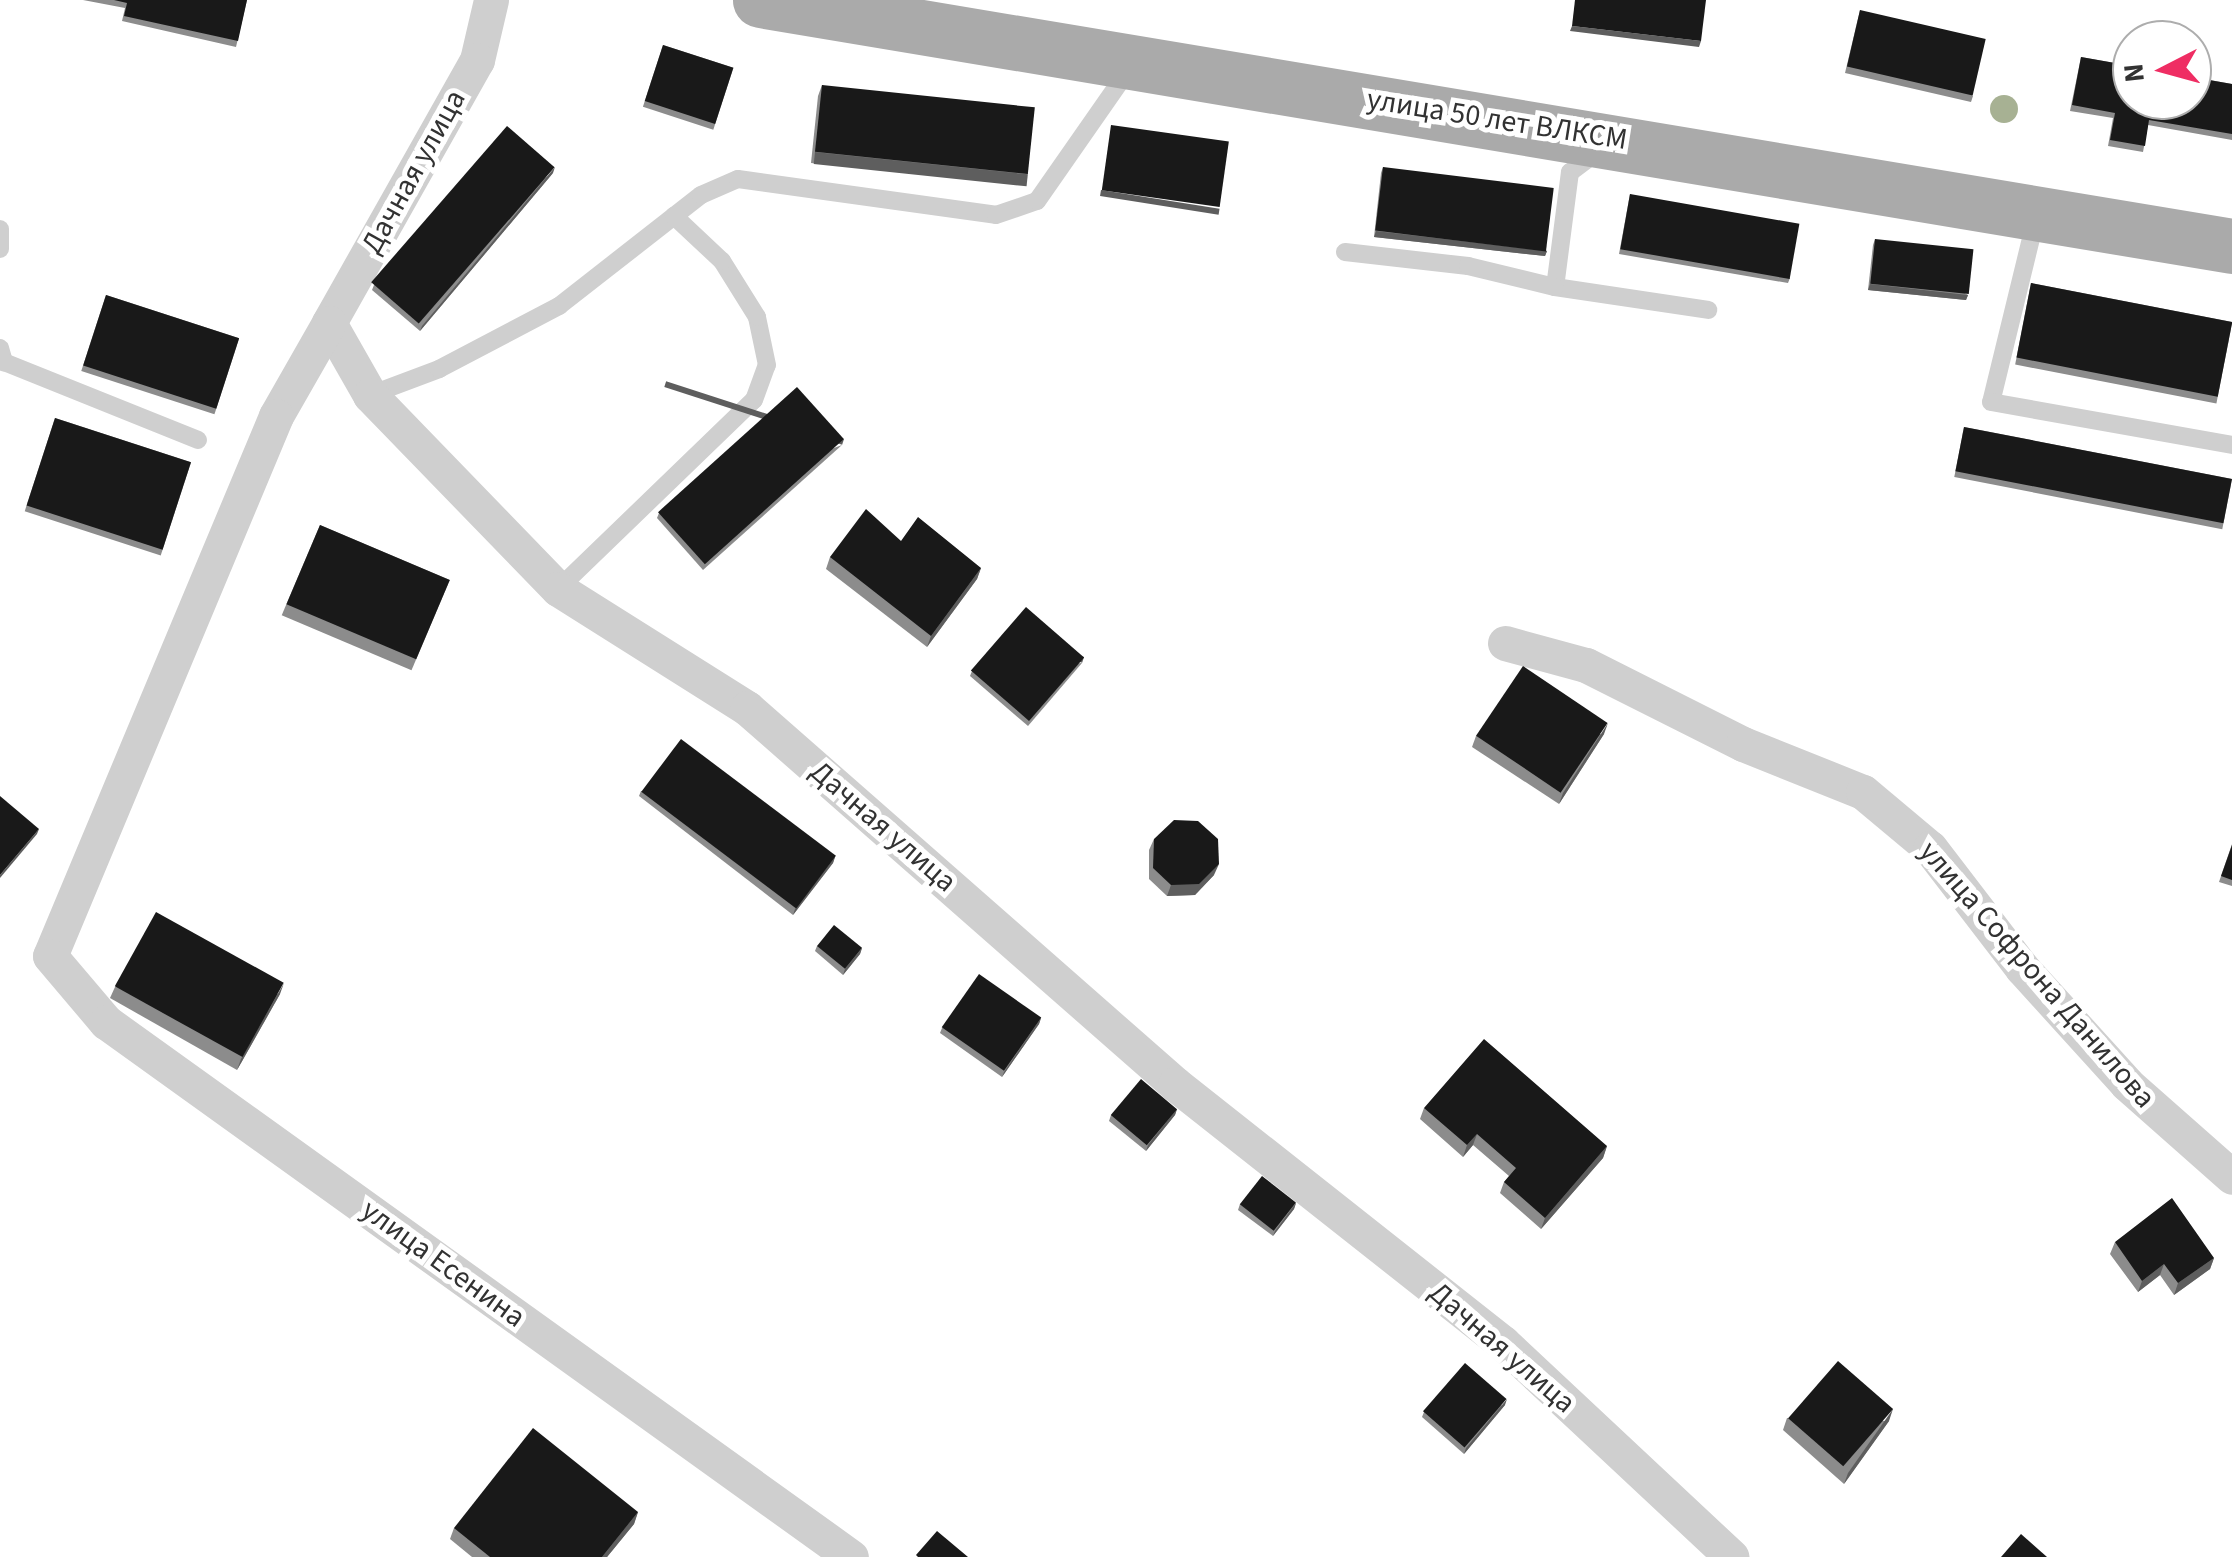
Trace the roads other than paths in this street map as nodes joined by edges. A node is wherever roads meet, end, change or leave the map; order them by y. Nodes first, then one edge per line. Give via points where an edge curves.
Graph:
1 (491, 0) edge
2 (760, 0) edge
3 (1133, 64) junction
4 (1614, 138) junction
5 (2037, 211) junction
6 (674, 216) junction
7 (0, 229) edge
8 (2232, 246) edge
9 (0, 249) edge
10 (1345, 252) dead end
11 (1555, 287) junction
12 (1708, 310) dead end
13 (329, 322) junction
14 (0, 348) edge
15 (370, 395) junction
16 (198, 440) dead end
17 (2232, 444) edge
18 (558, 589) junction
19 (1505, 642) dead end
20 (2232, 1178) edge
21 (850, 1557) edge
22 (1732, 1557) edge

1 - 13 street, Дачная улица via 477,60
2 - 3 main road, улица 50 лет ВЛКСМ
3 - 4 main road, улица 50 лет ВЛКСМ
3 - 6 lane via 1037,201 996,215 738,179
4 - 5 main road, улица 50 лет ВЛКСМ
4 - 11 lane via 1570,172
5 - 8 main road, улица 50 лет ВЛКСМ
5 - 17 lane via 1991,402
6 - 15 lane via 559,306 439,369
6 - 18 lane via 740,289 757,317 767,365 754,400
7 - 9 lane
10 - 11 lane via 1468,266
11 - 12 lane
13 - 15 street, Дачная улица
13 - 21 street, улица Есенина via 276,416 50,956 106,1022
14 - 16 lane via 4,362
15 - 18 street, Дачная улица
18 - 22 street, Дачная улица via 746,708 1175,1084 1502,1343
19 - 20 street, улица Софрона Данилова via 1586,665 1743,744 1863,792 1930,848 2022,968 2127,1084

